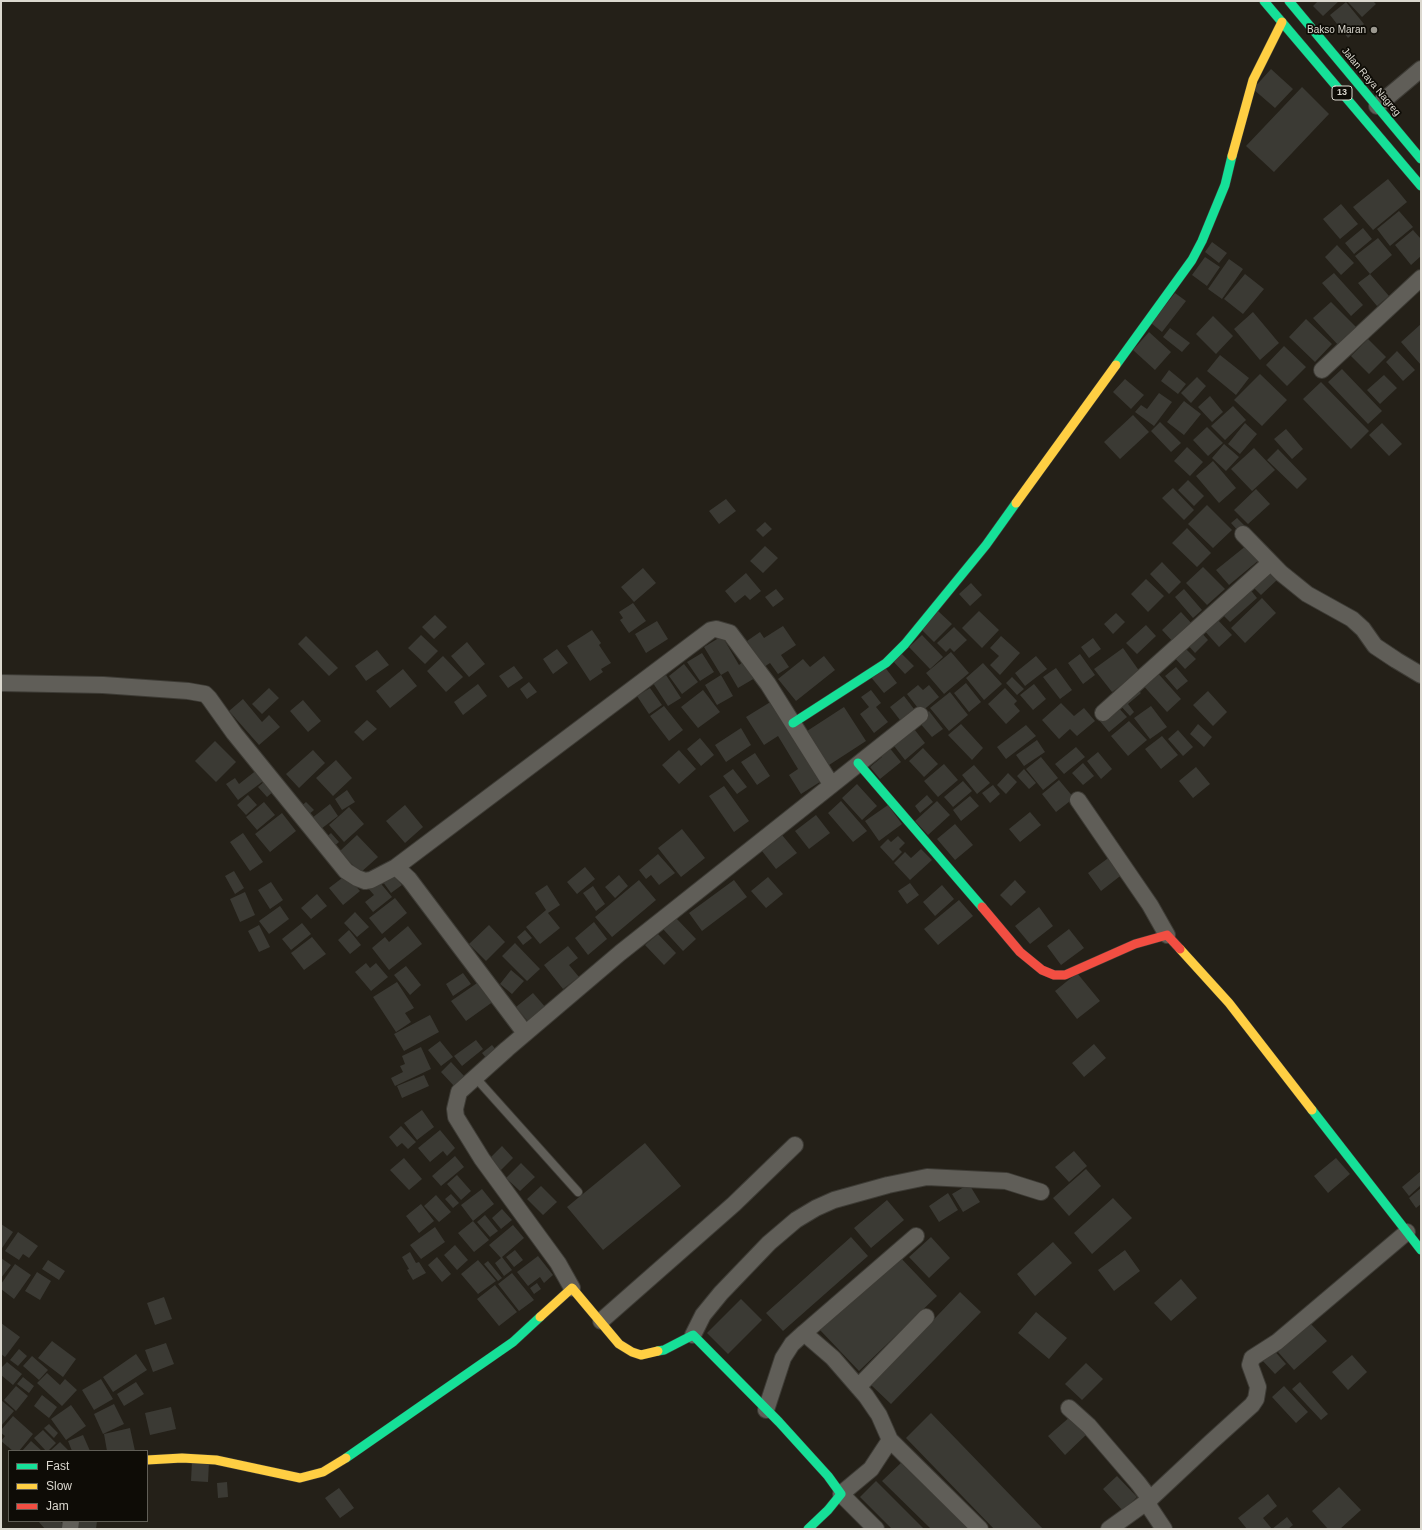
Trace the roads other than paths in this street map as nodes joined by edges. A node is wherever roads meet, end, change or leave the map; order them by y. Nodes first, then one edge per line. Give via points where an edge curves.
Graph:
1 (1264, 1) edge
2 (1289, 1) edge
3 (1282, 22) junction
4 (1421, 69) edge
5 (1377, 106) junction
6 (1421, 159) edge
7 (1421, 186) edge
8 (1421, 278) edge
9 (1322, 370) dead end
10 (1244, 534) dead end
11 (1270, 563) junction
12 (1421, 675) edge
13 (1, 683) edge
14 (1103, 713) dead end
15 (920, 715) dead end
16 (793, 723) junction
17 (858, 763) junction
18 (831, 784) junction
19 (1078, 800) dead end
20 (396, 867) junction
21 (1167, 935) junction
22 (525, 1033) junction
23 (475, 1077) junction
24 (795, 1145) dead end
25 (578, 1192) dead end
26 (1041, 1192) dead end
27 (1407, 1232) junction
28 (916, 1236) dead end
29 (1421, 1250) edge
30 (572, 1288) junction
31 (926, 1317) dead end
32 (601, 1321) junction
33 (804, 1333) junction
34 (693, 1335) junction
35 (858, 1387) junction
36 (1069, 1408) dead end
37 (766, 1410) junction
38 (890, 1440) junction
39 (148, 1460) edge
40 (841, 1494) junction
41 (1148, 1501) junction
42 (808, 1529) edge
43 (876, 1529) edge
44 (980, 1529) edge
45 (1109, 1529) edge
46 (1164, 1529) edge

1 - 3 main road, 13
2 - 5 main road, Jalan Raya Nagreg / 13
3 - 7 main road, 13
3 - 16 main road via 1253,80 1225,185 1192,260 986,546 905,644 886,662
4 - 5 street
5 - 6 main road, Jalan Raya Nagreg / 13
8 - 9 street
10 - 11 street
11 - 12 street via 1307,594 1352,619 1376,646
11 - 14 street
13 - 20 street via 103,685 205,694 346,871 365,881
15 - 17 street
16 - 18 street
16 - 20 street via 730,633 711,630
17 - 18 street
17 - 21 main road via 1020,952 1042,970 1054,975 1065,975 1135,944
18 - 22 street via 620,953
19 - 21 street via 1150,905
20 - 22 street via 409,879
21 - 27 main road via 1228,1003
22 - 23 street
23 - 25 lane
23 - 30 street via 459,1092 455,1105 456,1117 482,1159 558,1262
24 - 32 street via 734,1204
26 - 34 street via 1006,1181 927,1177 834,1200 796,1220 764,1249 721,1293 703,1315
27 - 29 main road
27 - 41 street via 1276,1342 1252,1358 1250,1365 1258,1386 1256,1400
28 - 33 street
30 - 32 main road
30 - 39 main road via 513,1342 364,1447 323,1472 300,1478 216,1460
31 - 35 street
32 - 34 main road via 619,1344 642,1355 664,1350
33 - 35 street via 833,1358
33 - 37 street via 782,1358
34 - 37 main road
35 - 38 street via 878,1415
36 - 41 street via 1089,1426 1138,1483 1147,1495
37 - 40 main road via 828,1476
38 - 40 street via 871,1469
38 - 44 street
40 - 42 main road
40 - 43 street
41 - 45 street
41 - 46 street

